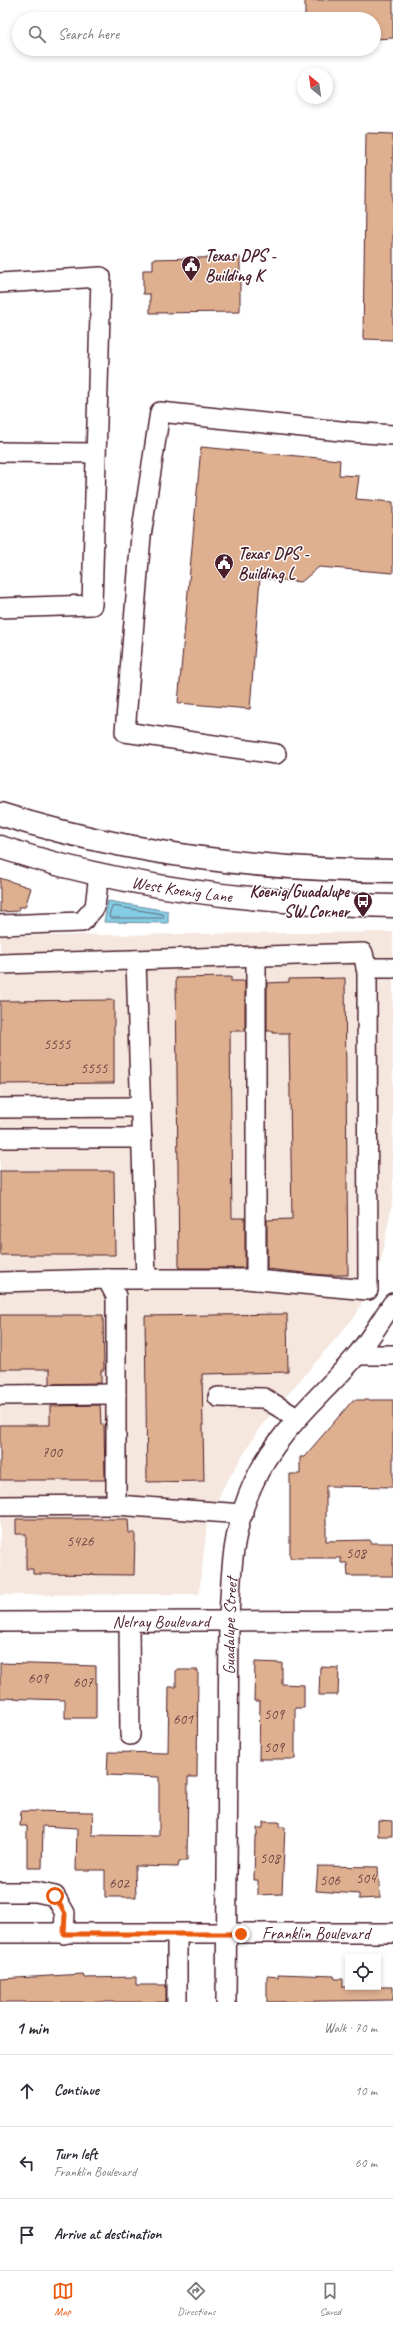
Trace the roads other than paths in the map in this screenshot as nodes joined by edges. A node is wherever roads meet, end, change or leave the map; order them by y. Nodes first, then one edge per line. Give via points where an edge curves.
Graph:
1 (0, 283) edge
2 (393, 435) edge
3 (0, 452) edge
4 (95, 453) junction
5 (0, 608) edge
6 (276, 754) dead end
7 (0, 814) edge
8 (0, 847) edge
9 (393, 871) edge
10 (99, 874) junction
11 (393, 906) edge
12 (0, 924) edge
13 (256, 956) junction
14 (136, 960) junction
15 (0, 964) edge
16 (366, 968) junction
17 (393, 968) edge
18 (141, 1107) junction
19 (0, 1108) edge
20 (0, 1138) edge
21 (142, 1138) junction
22 (107, 1279) junction
23 (146, 1279) junction
24 (256, 1280) junction
25 (0, 1282) edge
26 (368, 1290) junction
27 (393, 1298) edge
28 (393, 1303) edge
29 (357, 1355) junction
30 (393, 1355) edge
31 (116, 1394) junction
32 (0, 1395) edge
33 (218, 1397) dead end
34 (297, 1418) junction
35 (116, 1505) junction
36 (0, 1506) edge
37 (243, 1514) junction
38 (229, 1620) junction
39 (393, 1620) edge
40 (0, 1622) edge
41 (129, 1622) junction
42 (130, 1735) dead end
43 (0, 1892) edge
44 (0, 1933) edge
45 (226, 1933) junction
46 (393, 1933) edge
47 (64, 1934) junction
48 (177, 1934) junction
49 (177, 2002) edge
50 (226, 2002) edge

1 - 4 street via 101,276
2 - 6 street via 160,412 141,536 124,732
3 - 4 street
4 - 5 street via 92,605
7 - 9 main road, West Koenig Lane via 44,828 165,853 290,868
8 - 10 main road, West Koenig Lane via 35,859
10 - 11 main road, West Koenig Lane via 228,895
10 - 12 street via 94,908 82,922
13 - 14 street
13 - 16 street via 363,953
13 - 24 street
14 - 15 street
14 - 18 street
16 - 17 street
16 - 26 street
18 - 19 street
18 - 21 street
20 - 21 street
21 - 23 street
22 - 23 street
22 - 25 street
22 - 31 street via 116,1296
23 - 24 street
24 - 26 street
26 - 27 street
28 - 29 street, Guadalupe Street
29 - 30 street
29 - 34 street, Guadalupe Street
31 - 32 street
31 - 35 street
33 - 34 street via 264,1398
34 - 37 street, Guadalupe Street via 264,1463 252,1485
35 - 36 street
35 - 37 street
37 - 38 street, Guadalupe Street via 231,1560
38 - 39 street, Nelray Boulevard
38 - 41 street, Nelray Boulevard
38 - 45 street, Guadalupe Street
40 - 41 street, Nelray Boulevard
41 - 42 street
43 - 47 street via 36,1892 55,1896 65,1914
44 - 47 street, Franklin Boulevard
45 - 46 street, Franklin Boulevard
45 - 48 street, Franklin Boulevard
45 - 50 street, Guadalupe Street
47 - 48 street, Franklin Boulevard
48 - 49 street

